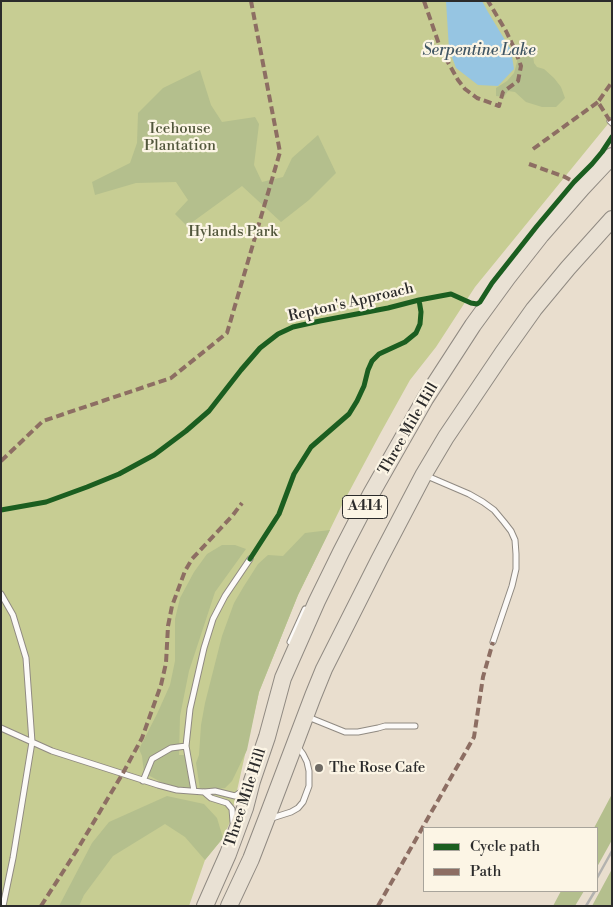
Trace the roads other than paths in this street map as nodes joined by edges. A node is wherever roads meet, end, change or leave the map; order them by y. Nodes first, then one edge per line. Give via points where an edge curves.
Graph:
1 (612, 156) edge
2 (612, 219) edge
3 (424, 474) junction
4 (371, 494) junction
5 (339, 543) dead end
6 (250, 559) dead end
7 (1, 594) edge
8 (306, 606) dead end
9 (493, 642) dead end
10 (289, 644) dead end
11 (277, 676) dead end
12 (305, 716) junction
13 (415, 726) dead end
14 (1, 728) edge
15 (267, 737) junction
16 (32, 742) junction
17 (295, 743) junction
18 (186, 746) junction
19 (143, 780) junction
20 (252, 781) junction
21 (194, 791) junction
22 (204, 792) junction
23 (266, 820) junction
24 (232, 824) dead end
25 (211, 878) dead end
26 (3, 906) edge
27 (200, 906) edge
28 (205, 906) edge
29 (229, 906) edge

1 - 4 highway, Three Mile Hill / A414 via 541,235 473,325 425,398
2 - 3 highway, Three Mile Hill / A414 via 534,309
3 - 9 lane via 483,502 494,510 515,540 516,569
3 - 12 highway, Three Mile Hill / A414 via 336,645
4 - 5 lane
4 - 15 highway, Three Mile Hill / A414 via 321,592 283,678
6 - 18 lane via 213,620 190,709
7 - 16 lane via 13,614 26,658
8 - 10 lane
11 - 15 lane
12 - 13 lane via 345,732 385,726
12 - 17 highway, Three Mile Hill / A414
14 - 16 lane
15 - 20 highway, Three Mile Hill / A414
16 - 19 lane
16 - 26 lane
17 - 23 highway, Three Mile Hill / A414
17 - 23 lane via 309,771 302,802 291,812
18 - 19 lane via 171,748 152,759
18 - 21 lane
19 - 21 lane via 177,790
20 - 22 lane via 235,796 216,791
20 - 28 highway, Three Mile Hill / A414 via 228,854
21 - 22 lane
22 - 24 lane via 211,798 227,802 232,809
23 - 29 highway, Three Mile Hill / A414
25 - 27 lane

